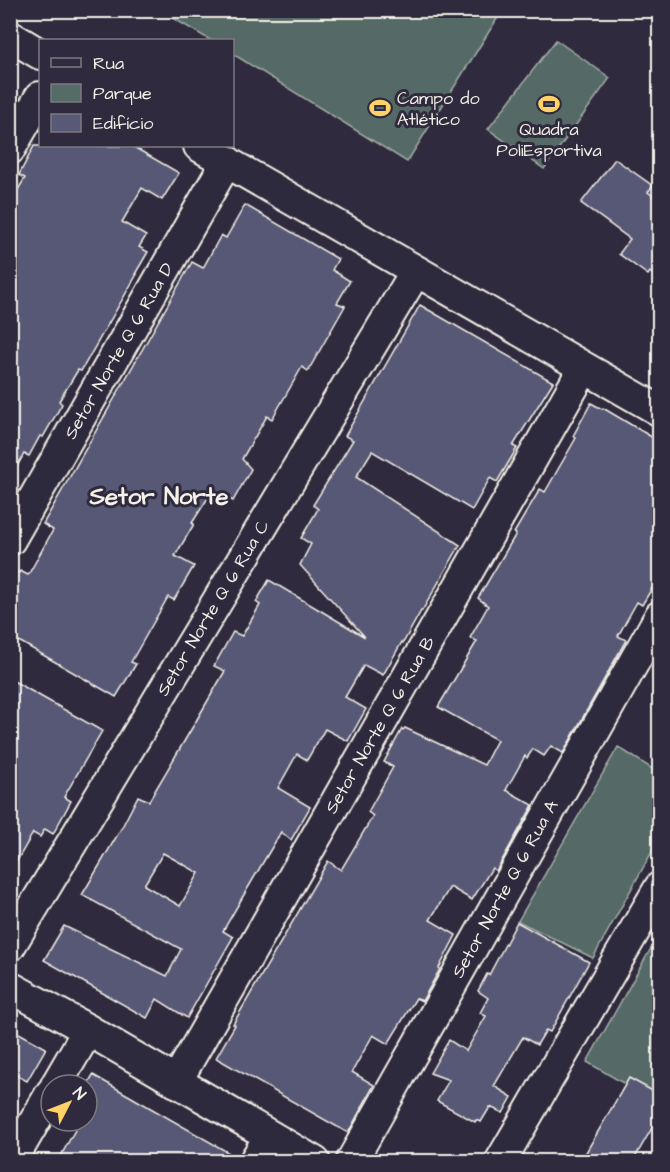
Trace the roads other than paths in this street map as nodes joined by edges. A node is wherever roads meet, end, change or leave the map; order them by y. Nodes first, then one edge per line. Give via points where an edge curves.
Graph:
1 (10, 36) edge
2 (39, 53) edge
3 (39, 99) edge
4 (201, 147) edge
5 (10, 149) edge
6 (227, 162) junction
7 (416, 271) junction
8 (584, 368) junction
9 (660, 411) edge
10 (10, 540) edge
11 (660, 616) edge
12 (660, 887) edge
13 (10, 946) edge
14 (10, 987) edge
15 (88, 1030) junction
16 (63, 1073) edge
17 (176, 1082) junction
18 (39, 1113) edge
19 (270, 1136) junction
20 (11, 1161) edge
21 (255, 1161) edge
22 (315, 1161) edge
23 (351, 1161) edge
24 (500, 1161) edge

1 - 2 street
3 - 5 street
4 - 6 street
6 - 7 street
6 - 10 street, Setor Norte Q 6 Rua D
7 - 8 street
7 - 13 street, Setor Norte Q 6 Rua C
8 - 9 street
8 - 17 street, Setor Norte Q 6 Rua B
11 - 23 street, Setor Norte Q 6 Rua A
12 - 24 street
14 - 15 street
15 - 16 street
15 - 17 street
17 - 19 street
18 - 20 street
19 - 21 street
19 - 22 street

